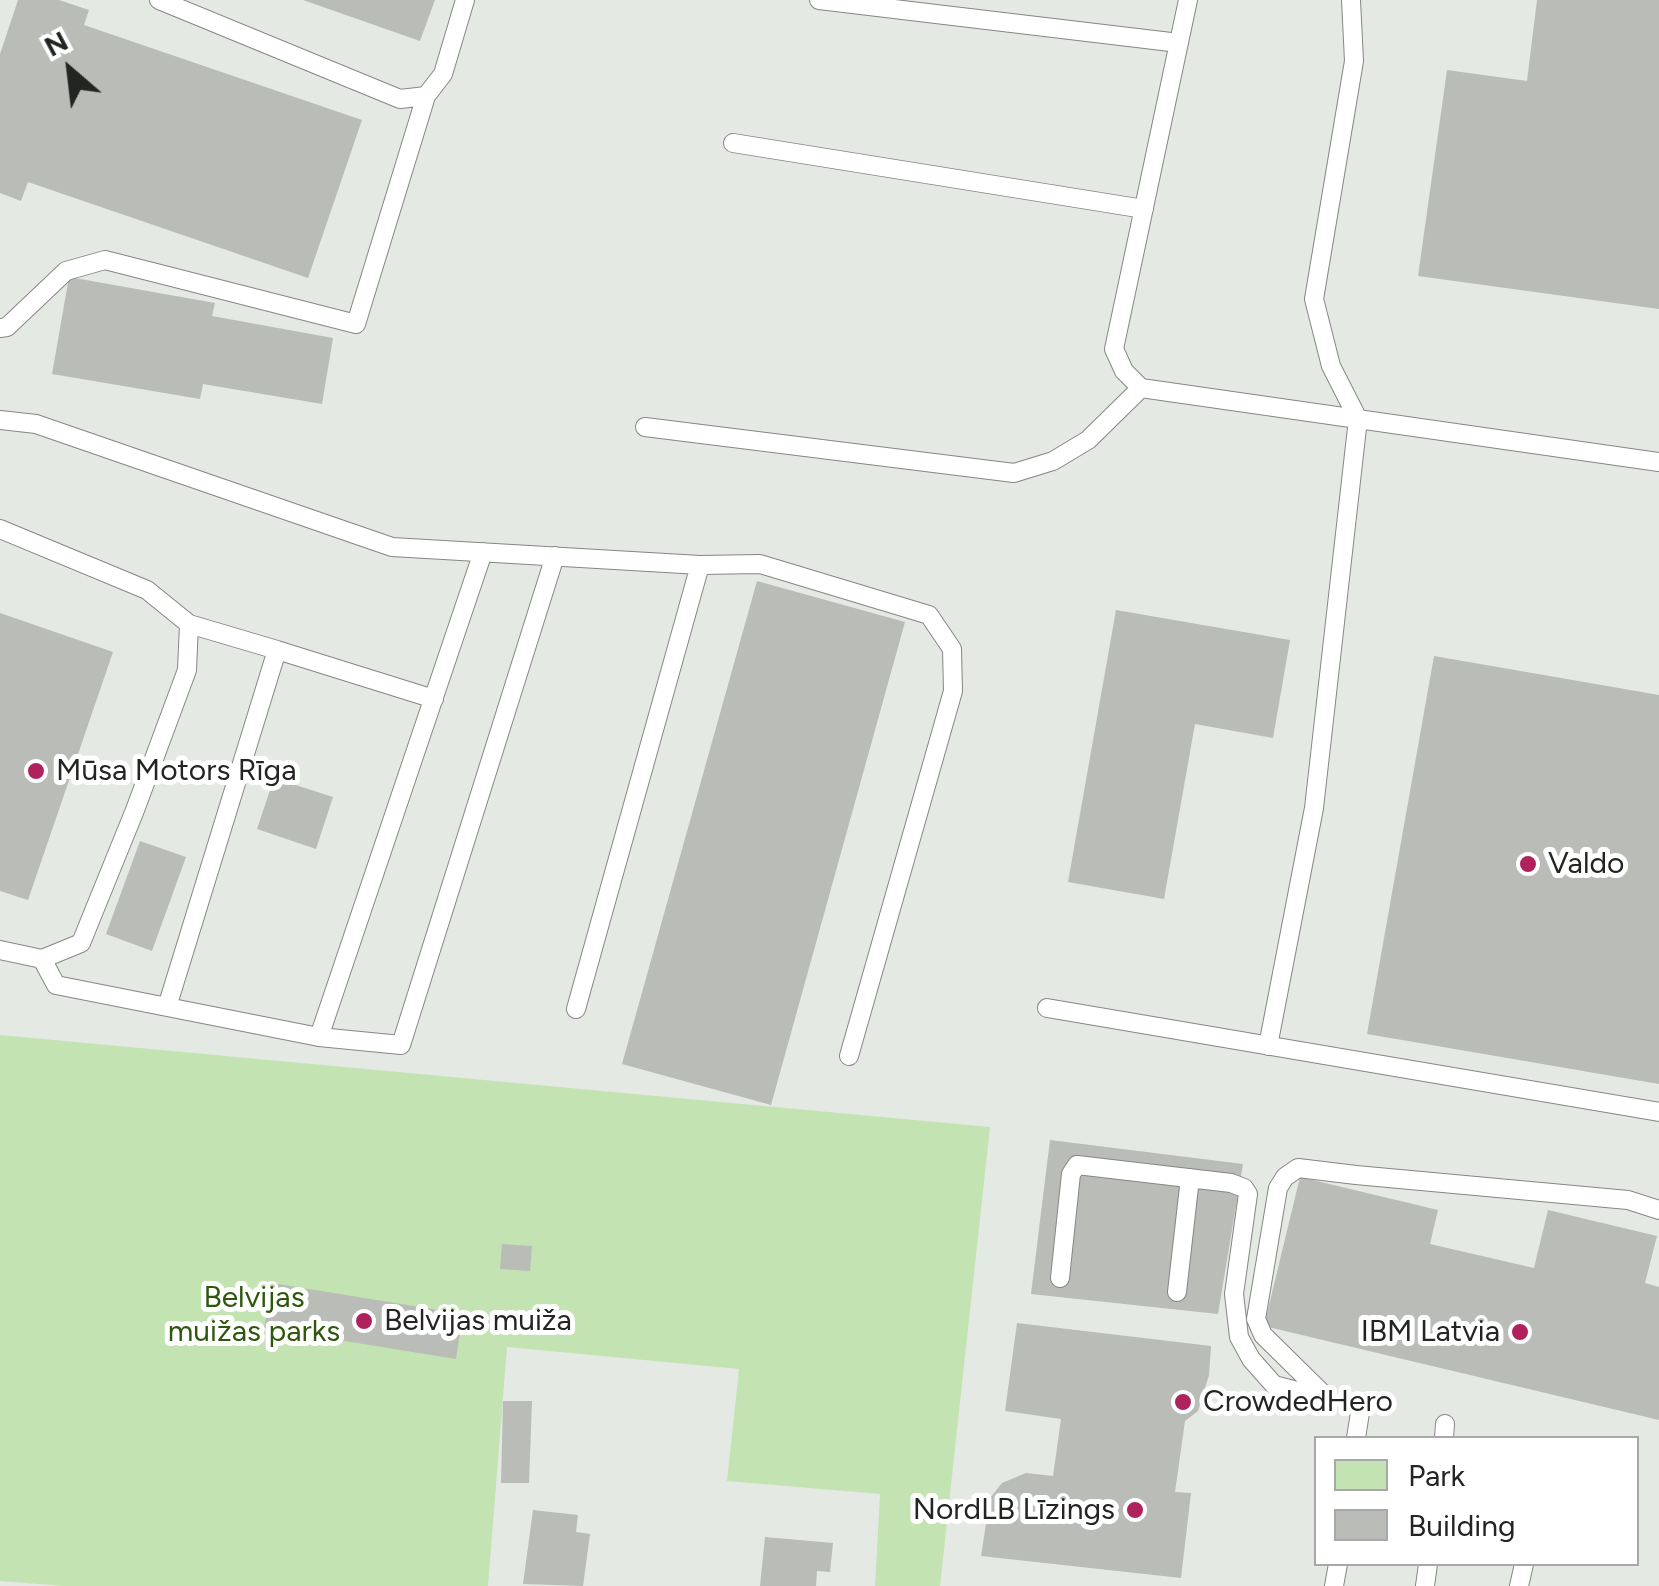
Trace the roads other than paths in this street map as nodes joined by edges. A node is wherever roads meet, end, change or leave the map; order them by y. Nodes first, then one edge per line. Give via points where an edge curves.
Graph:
1 (159, 0) edge
2 (465, 0) edge
3 (819, 0) edge
4 (1188, 0) edge
5 (1351, 0) edge
6 (1179, 43) junction
7 (426, 96) junction
8 (733, 143) dead end
9 (1144, 209) junction
10 (0, 328) edge
11 (1142, 388) junction
12 (1358, 418) junction
13 (0, 420) edge
14 (645, 427) dead end
15 (1659, 462) edge
16 (0, 529) edge
17 (483, 552) junction
18 (555, 556) junction
19 (700, 565) junction
20 (189, 624) junction
21 (277, 650) junction
22 (434, 699) junction
23 (0, 950) edge
24 (42, 960) junction
25 (167, 1007) junction
26 (1047, 1008) dead end
27 (576, 1009) dead end
28 (319, 1037) junction
29 (1268, 1046) junction
30 (849, 1056) dead end
31 (1659, 1112) edge
32 (1190, 1178) junction
33 (1659, 1210) edge
34 (1060, 1278) dead end
35 (1177, 1292) dead end
36 (1361, 1406) dead end
37 (1356, 1436) edge

1 - 7 lane via 396,98
2 - 7 lane via 443,74
3 - 6 lane
4 - 6 lane
5 - 12 lane via 1354,61 1314,299 1331,366
6 - 9 lane
7 - 10 lane via 356,324 104,260 66,271
8 - 9 lane
9 - 11 lane via 1114,349
11 - 12 lane
11 - 14 lane via 1088,440 1014,473
12 - 15 lane
12 - 29 lane via 1314,808
13 - 17 lane via 36,424 392,546
16 - 20 lane via 147,590
17 - 18 lane
17 - 22 lane
18 - 19 lane
18 - 28 lane via 401,1045
19 - 27 lane
19 - 30 lane via 760,564 930,615 952,649 954,690
20 - 21 lane
20 - 24 lane via 187,670 81,943
21 - 22 lane
21 - 25 lane
22 - 28 lane
23 - 24 lane
24 - 25 lane via 56,984
25 - 28 lane
26 - 29 lane
29 - 31 lane
32 - 33 lane via 1232,1183 1248,1194 1234,1294 1239,1336 1251,1359 1274,1385 1328,1399 1256,1319 1278,1188 1298,1168 1628,1200
32 - 34 lane via 1077,1165
32 - 35 lane
36 - 37 lane

